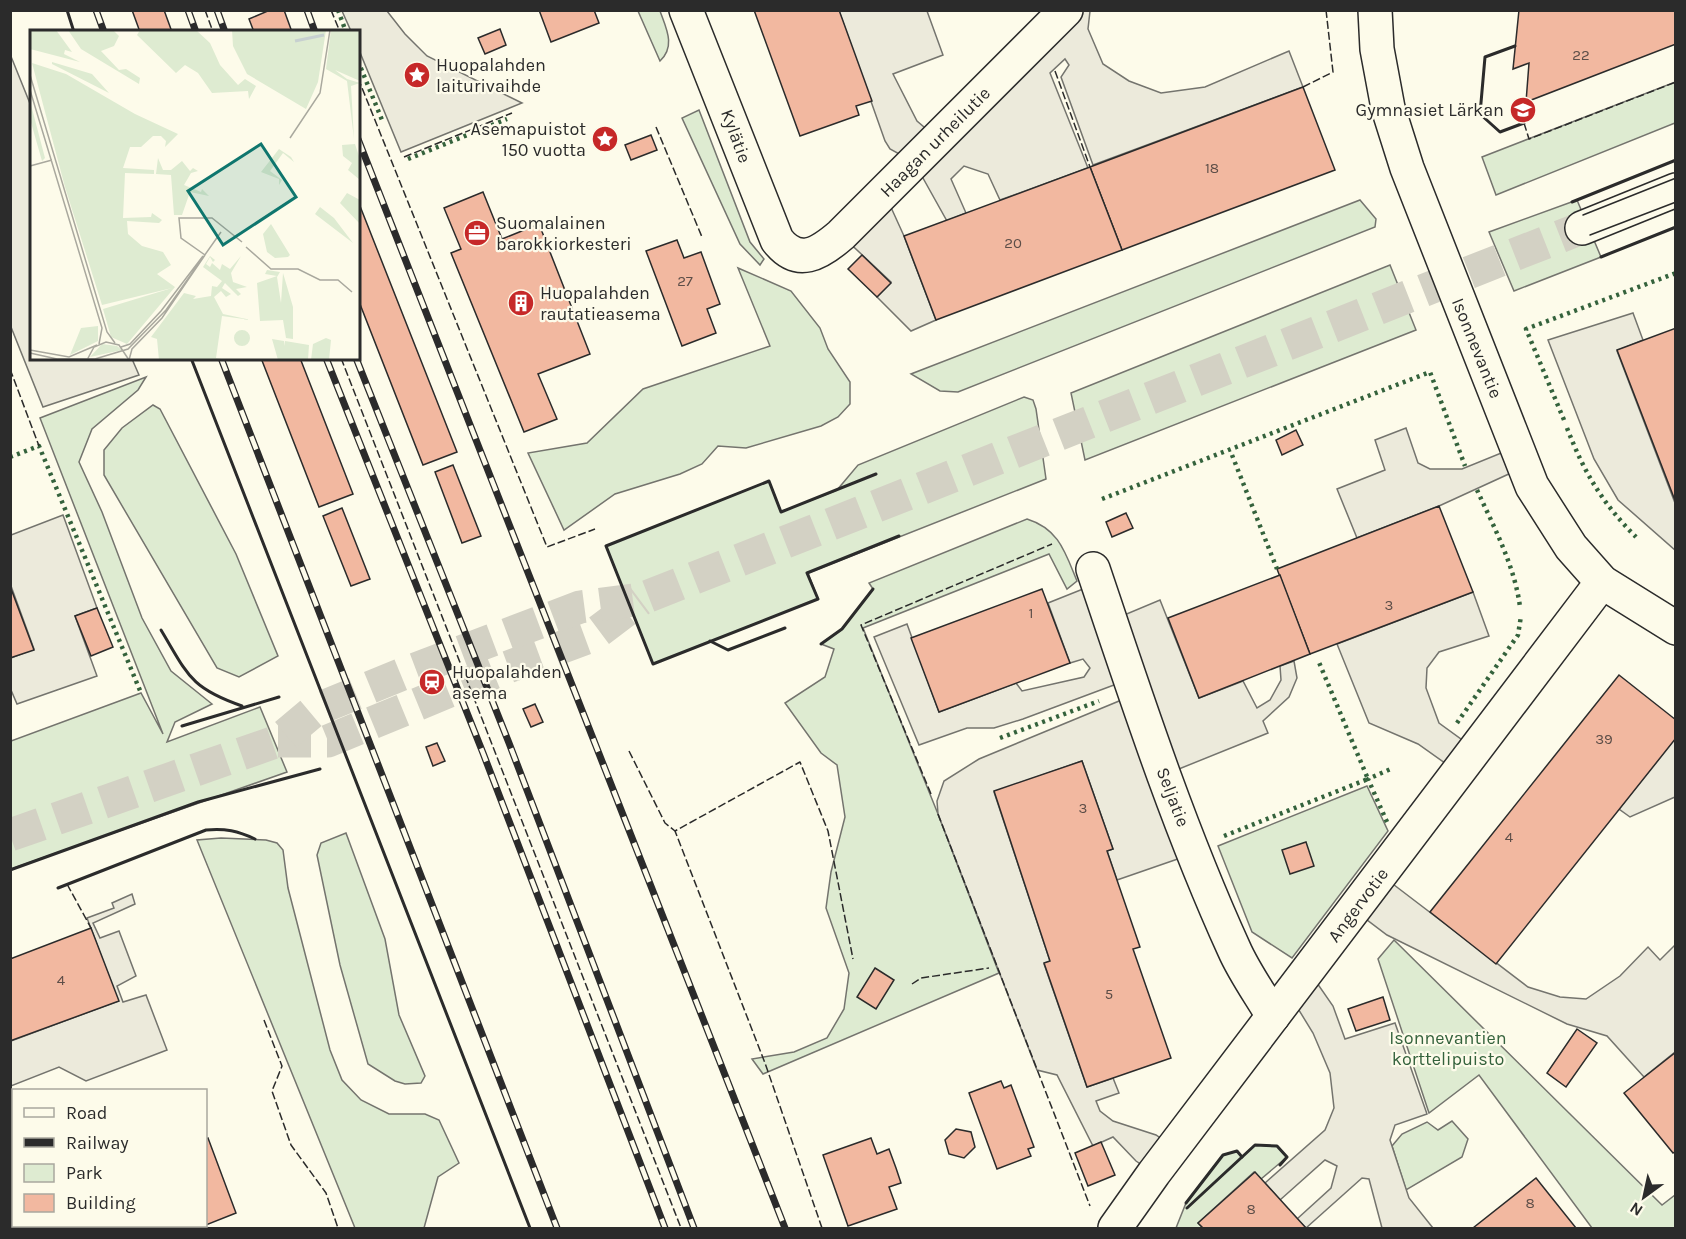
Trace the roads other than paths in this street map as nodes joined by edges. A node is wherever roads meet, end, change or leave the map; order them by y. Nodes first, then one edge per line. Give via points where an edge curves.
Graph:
1 (686, 10) edge
2 (1066, 10) edge
3 (1375, 10) edge
4 (1676, 190) edge
5 (1582, 228) tunnel mouth
6 (794, 255) joint
7 (1093, 569) dead end
8 (1602, 582) junction
9 (1676, 628) edge
10 (1273, 1016) junction
11 (1115, 1228) edge

1 - 6 street, Kylätie via 777,240
2 - 6 street, Haagan urheilutie via 841,235 825,249
3 - 8 street, Isonnevantie via 1377,49 1388,108 1427,223 1532,486 1571,547
4 - 5 street
7 - 10 street, Seljatie via 1175,804 1234,951
8 - 9 street, Isonnevantie
8 - 10 street, Angervotie
10 - 11 street, Angervotie

